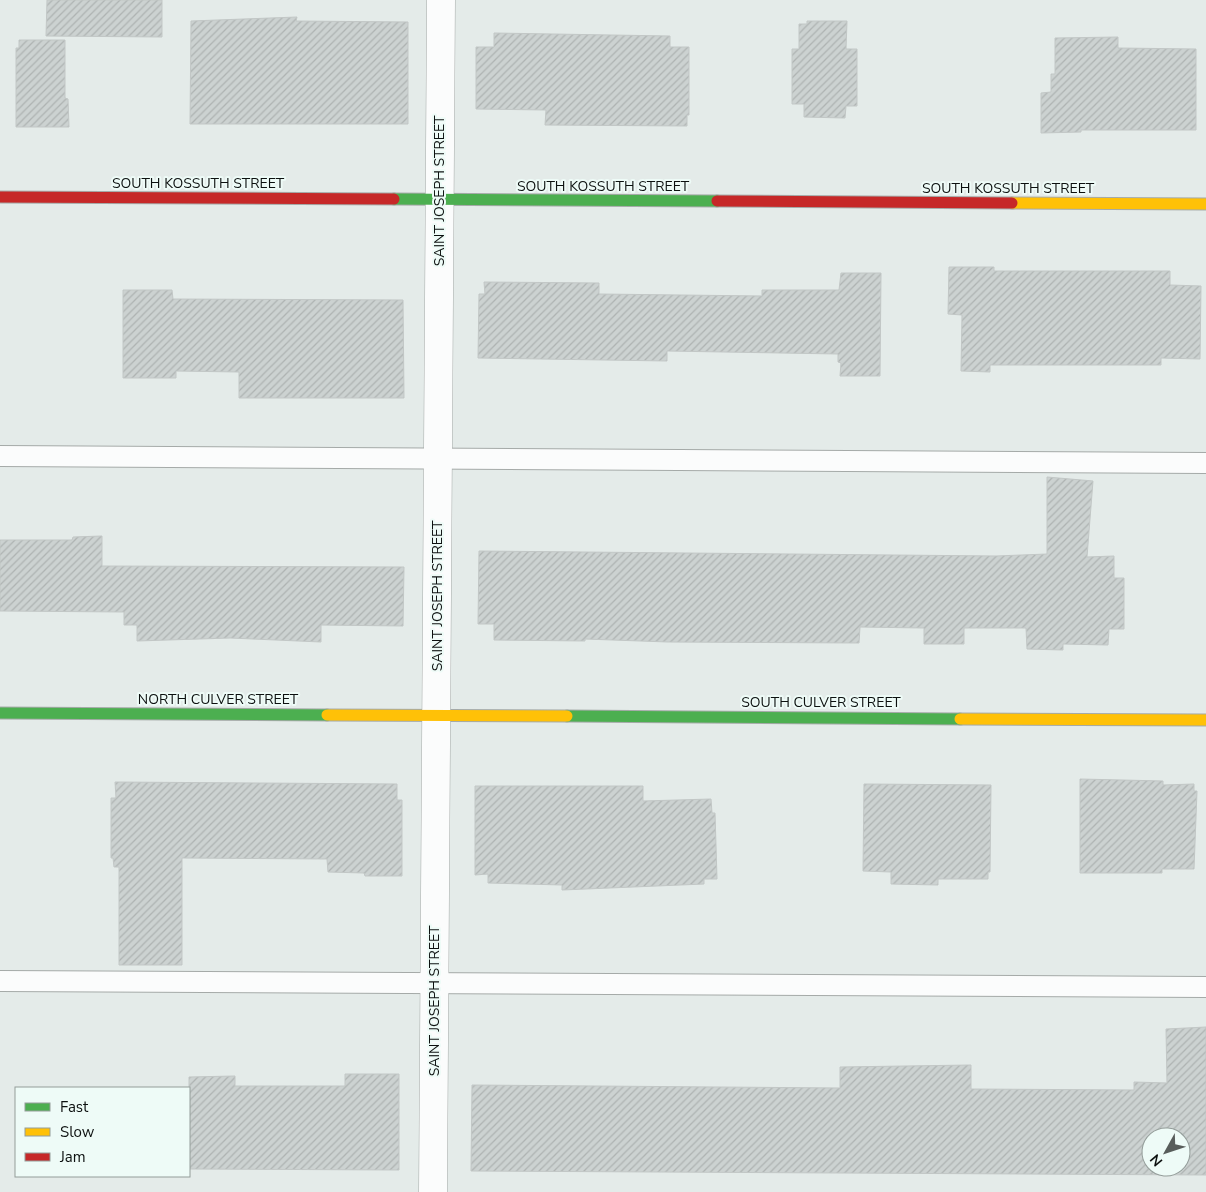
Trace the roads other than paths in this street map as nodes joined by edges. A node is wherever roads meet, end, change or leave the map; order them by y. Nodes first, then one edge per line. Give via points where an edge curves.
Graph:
1 (441, 0) edge
2 (0, 198) edge
3 (439, 200) junction
4 (1206, 204) edge
5 (0, 456) edge
6 (438, 458) junction
7 (1206, 463) edge
8 (0, 713) edge
9 (436, 715) junction
10 (1206, 720) edge
11 (0, 981) edge
12 (434, 983) junction
13 (1206, 987) edge
14 (433, 1192) edge

1 - 3 street, SAINT JOSEPH STREET
2 - 3 street, SOUTH KOSSUTH STREET
3 - 4 street, SOUTH KOSSUTH STREET
3 - 6 street, SAINT JOSEPH STREET
5 - 6 lane
6 - 7 lane
6 - 9 street, SAINT JOSEPH STREET
8 - 9 street, NORTH CULVER STREET
9 - 10 street, SOUTH CULVER STREET
9 - 12 street, SAINT JOSEPH STREET
11 - 12 lane
12 - 13 lane
12 - 14 street, SAINT JOSEPH STREET

